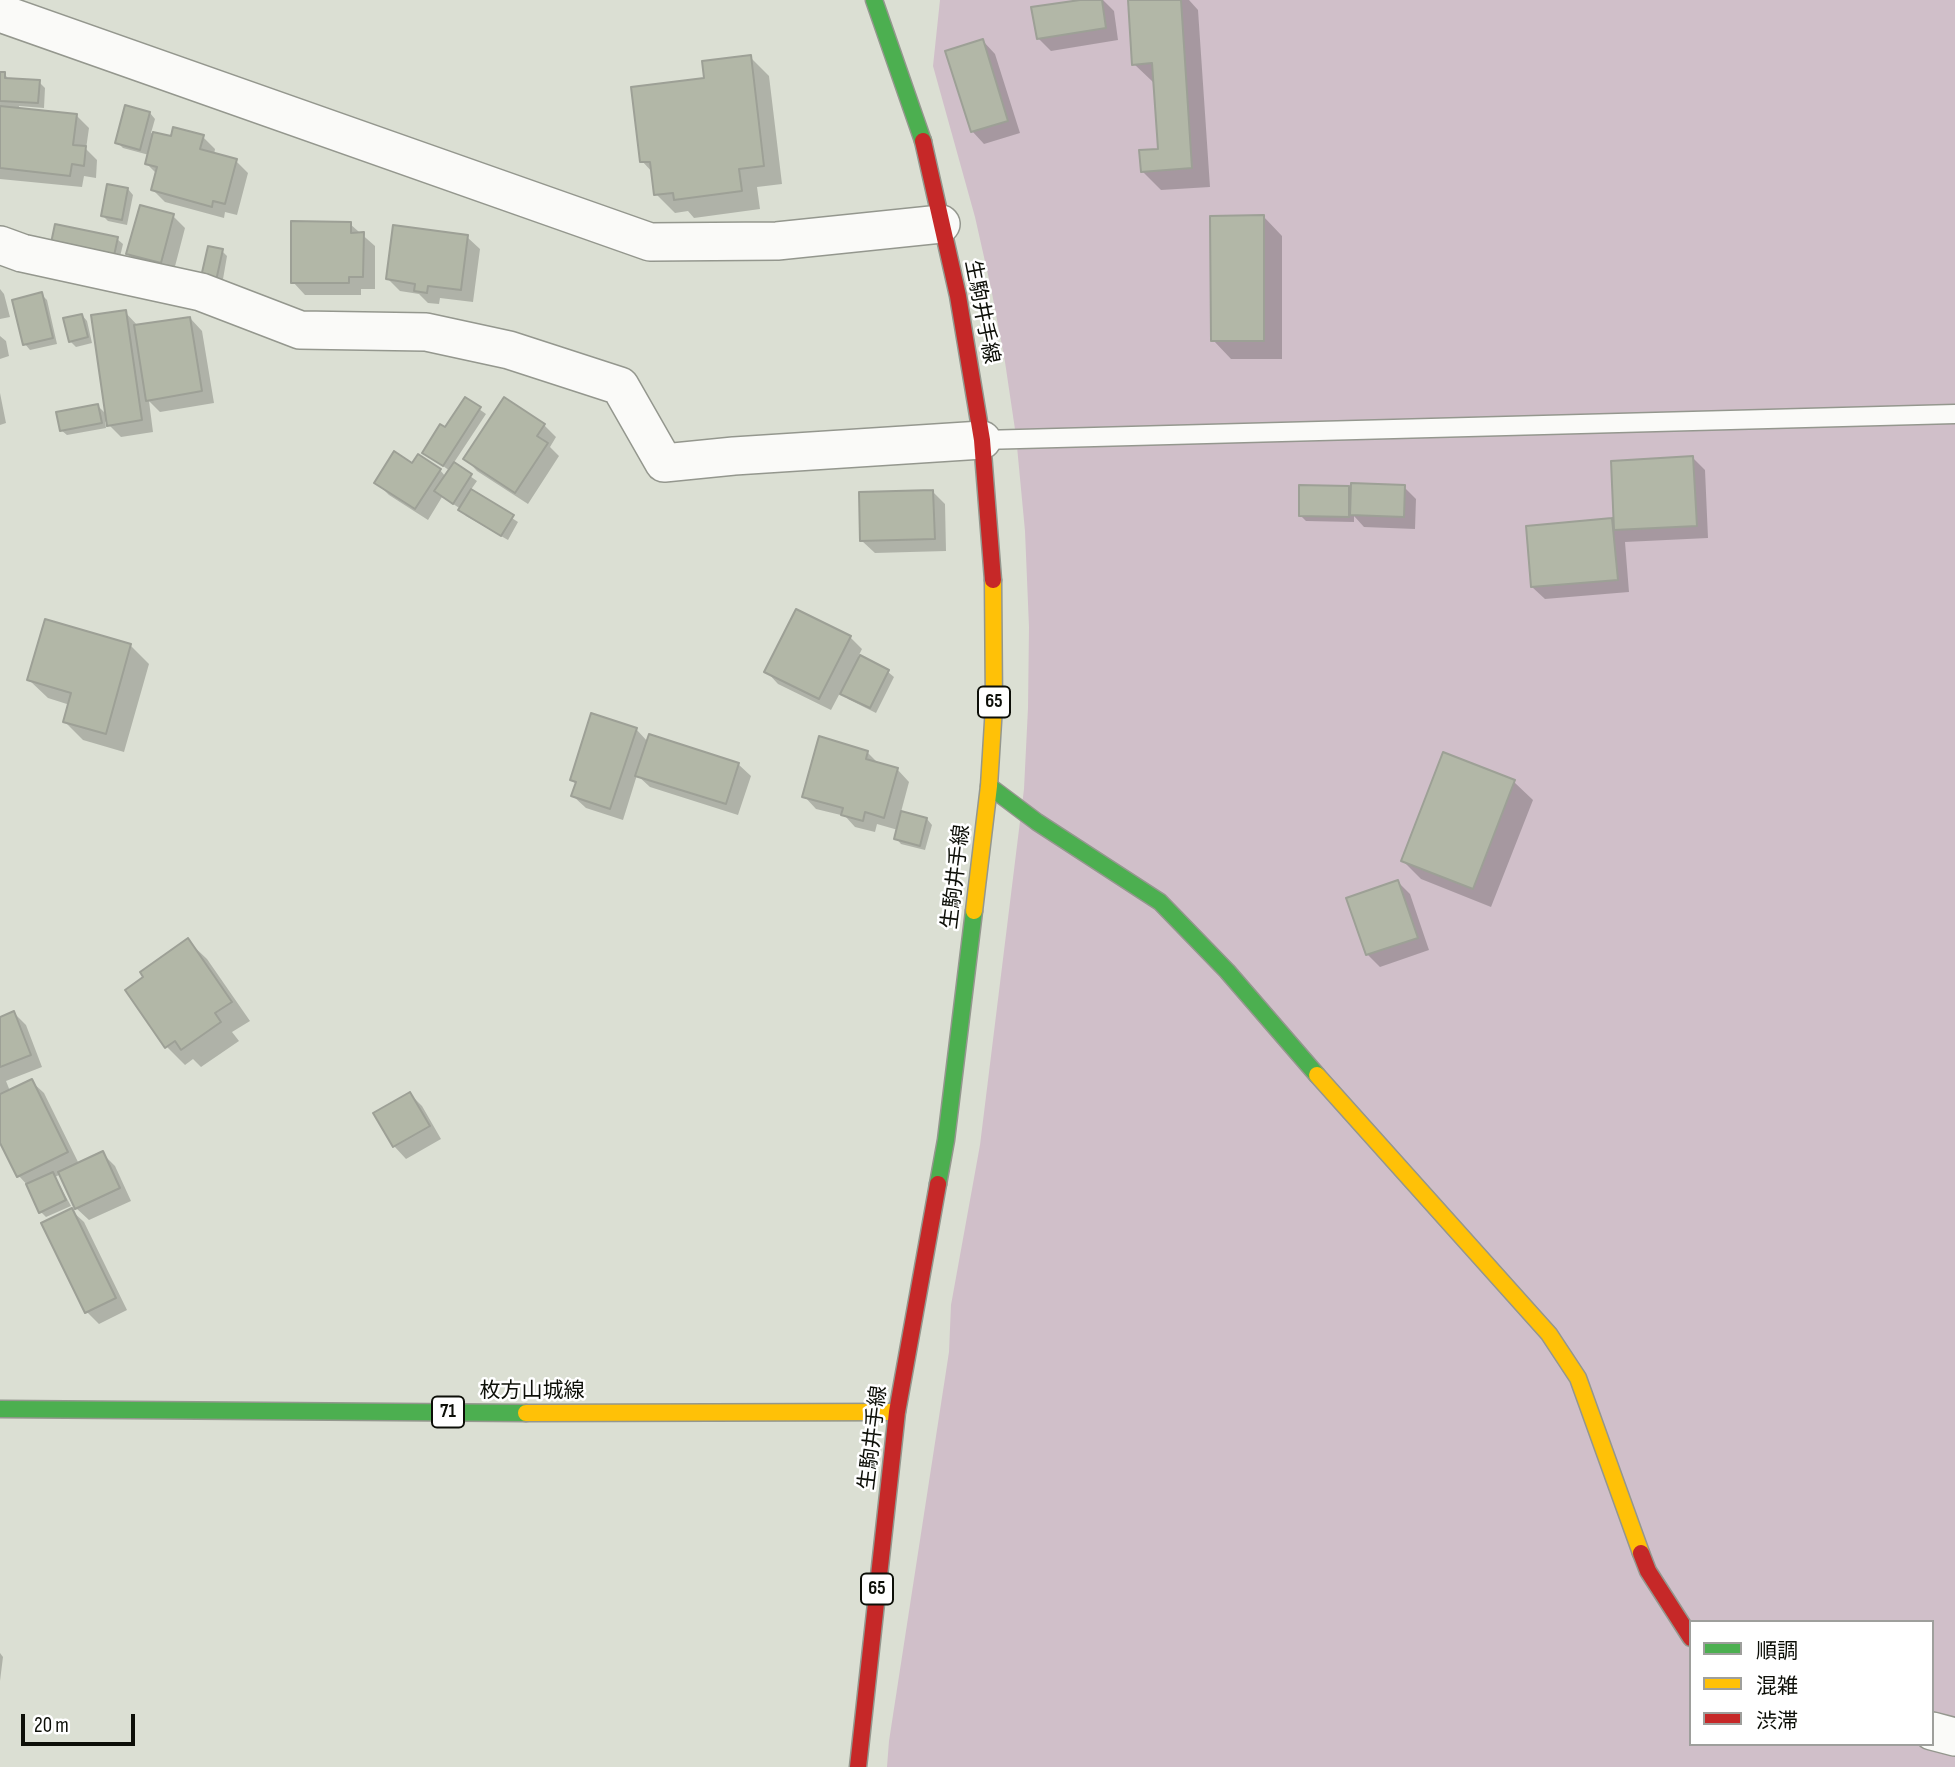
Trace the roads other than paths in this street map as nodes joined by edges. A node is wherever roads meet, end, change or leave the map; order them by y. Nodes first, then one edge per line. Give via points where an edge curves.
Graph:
1 (6, 0) edge
2 (874, 0) edge
3 (0, 10) edge
4 (941, 223) junction
5 (0, 245) edge
6 (1955, 414) edge
7 (982, 440) junction
8 (989, 786) junction
9 (0, 1409) edge
10 (897, 1412) junction
11 (1689, 1635) edge
12 (1934, 1732) edge
13 (1955, 1737) edge
14 (859, 1767) edge

1 - 3 street
2 - 4 main road, 生駒井手線 / 65 via 928,156
3 - 4 street via 650,242 777,241
4 - 7 main road, 生駒井手線 / 65
5 - 7 street via 201,292 300,330 426,332 509,350 620,386 664,463
6 - 7 lane
7 - 8 main road, 生駒井手線 / 65 via 995,628
8 - 10 main road, 生駒井手線 / 65 via 946,1140
8 - 11 main road via 1160,902 1227,971 1549,1334 1578,1378 1648,1571
9 - 10 main road, 枚方山城線 / 71
10 - 14 main road, 生駒井手線 / 65
12 - 13 street

